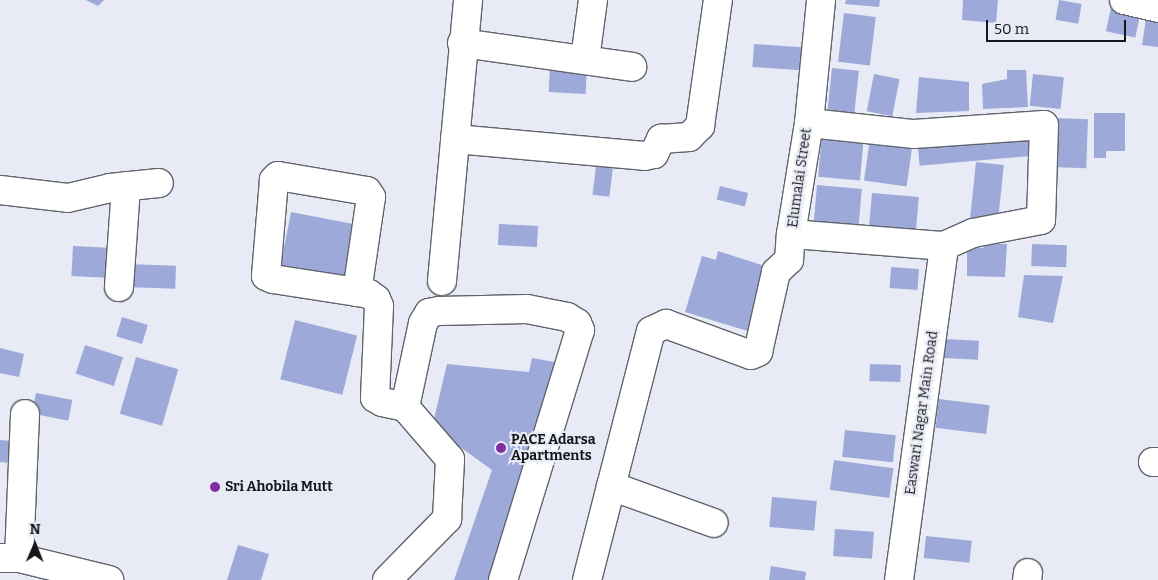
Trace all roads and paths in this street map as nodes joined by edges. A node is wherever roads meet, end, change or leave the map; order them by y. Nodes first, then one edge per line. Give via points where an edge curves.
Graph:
1 (468, 0) edge
2 (593, 0) edge
3 (718, 0) edge
4 (821, 0) edge
5 (1124, 0) edge
6 (1158, 8) edge
7 (462, 43) junction
8 (585, 59) junction
9 (632, 67) dead end
10 (809, 123) junction
11 (455, 139) junction
12 (159, 183) dead end
13 (126, 186) junction
14 (0, 190) edge
15 (792, 234) junction
16 (944, 246) junction
17 (442, 281) dead end
18 (119, 287) dead end
19 (357, 292) junction
20 (405, 407) junction
21 (25, 414) dead end
22 (611, 486) junction
23 (714, 523) dead end
24 (10, 558) edge
25 (593, 578) edge
26 (109, 580) edge
27 (387, 580) edge
28 (504, 580) edge
29 (899, 580) edge

1 - 7 street
2 - 8 street
3 - 11 street via 700,126 689,137 661,139 654,154 644,156
4 - 10 street, Elumalai Street
5 - 6 street
7 - 8 street
7 - 11 street
8 - 9 street
10 - 15 street, Elumalai Street
10 - 16 street via 914,134 1044,125 1041,220 973,233
11 - 17 street
12 - 13 street
13 - 14 street via 68,198
13 - 18 street
15 - 16 street, Elumalai Street
15 - 22 street via 790,260 776,272 758,352 751,355 666,324 651,331
16 - 29 street, Easwari Nagar Main Road
19 - 19 street via 266,276 274,180 278,176 367,191 371,197
19 - 20 street via 369,294 379,306 375,398
20 - 27 street via 450,459 447,519
20 - 28 street via 423,323 429,314 527,309 567,317 577,323 580,330
21 - 24 street
22 - 23 street
22 - 25 street
24 - 26 street

